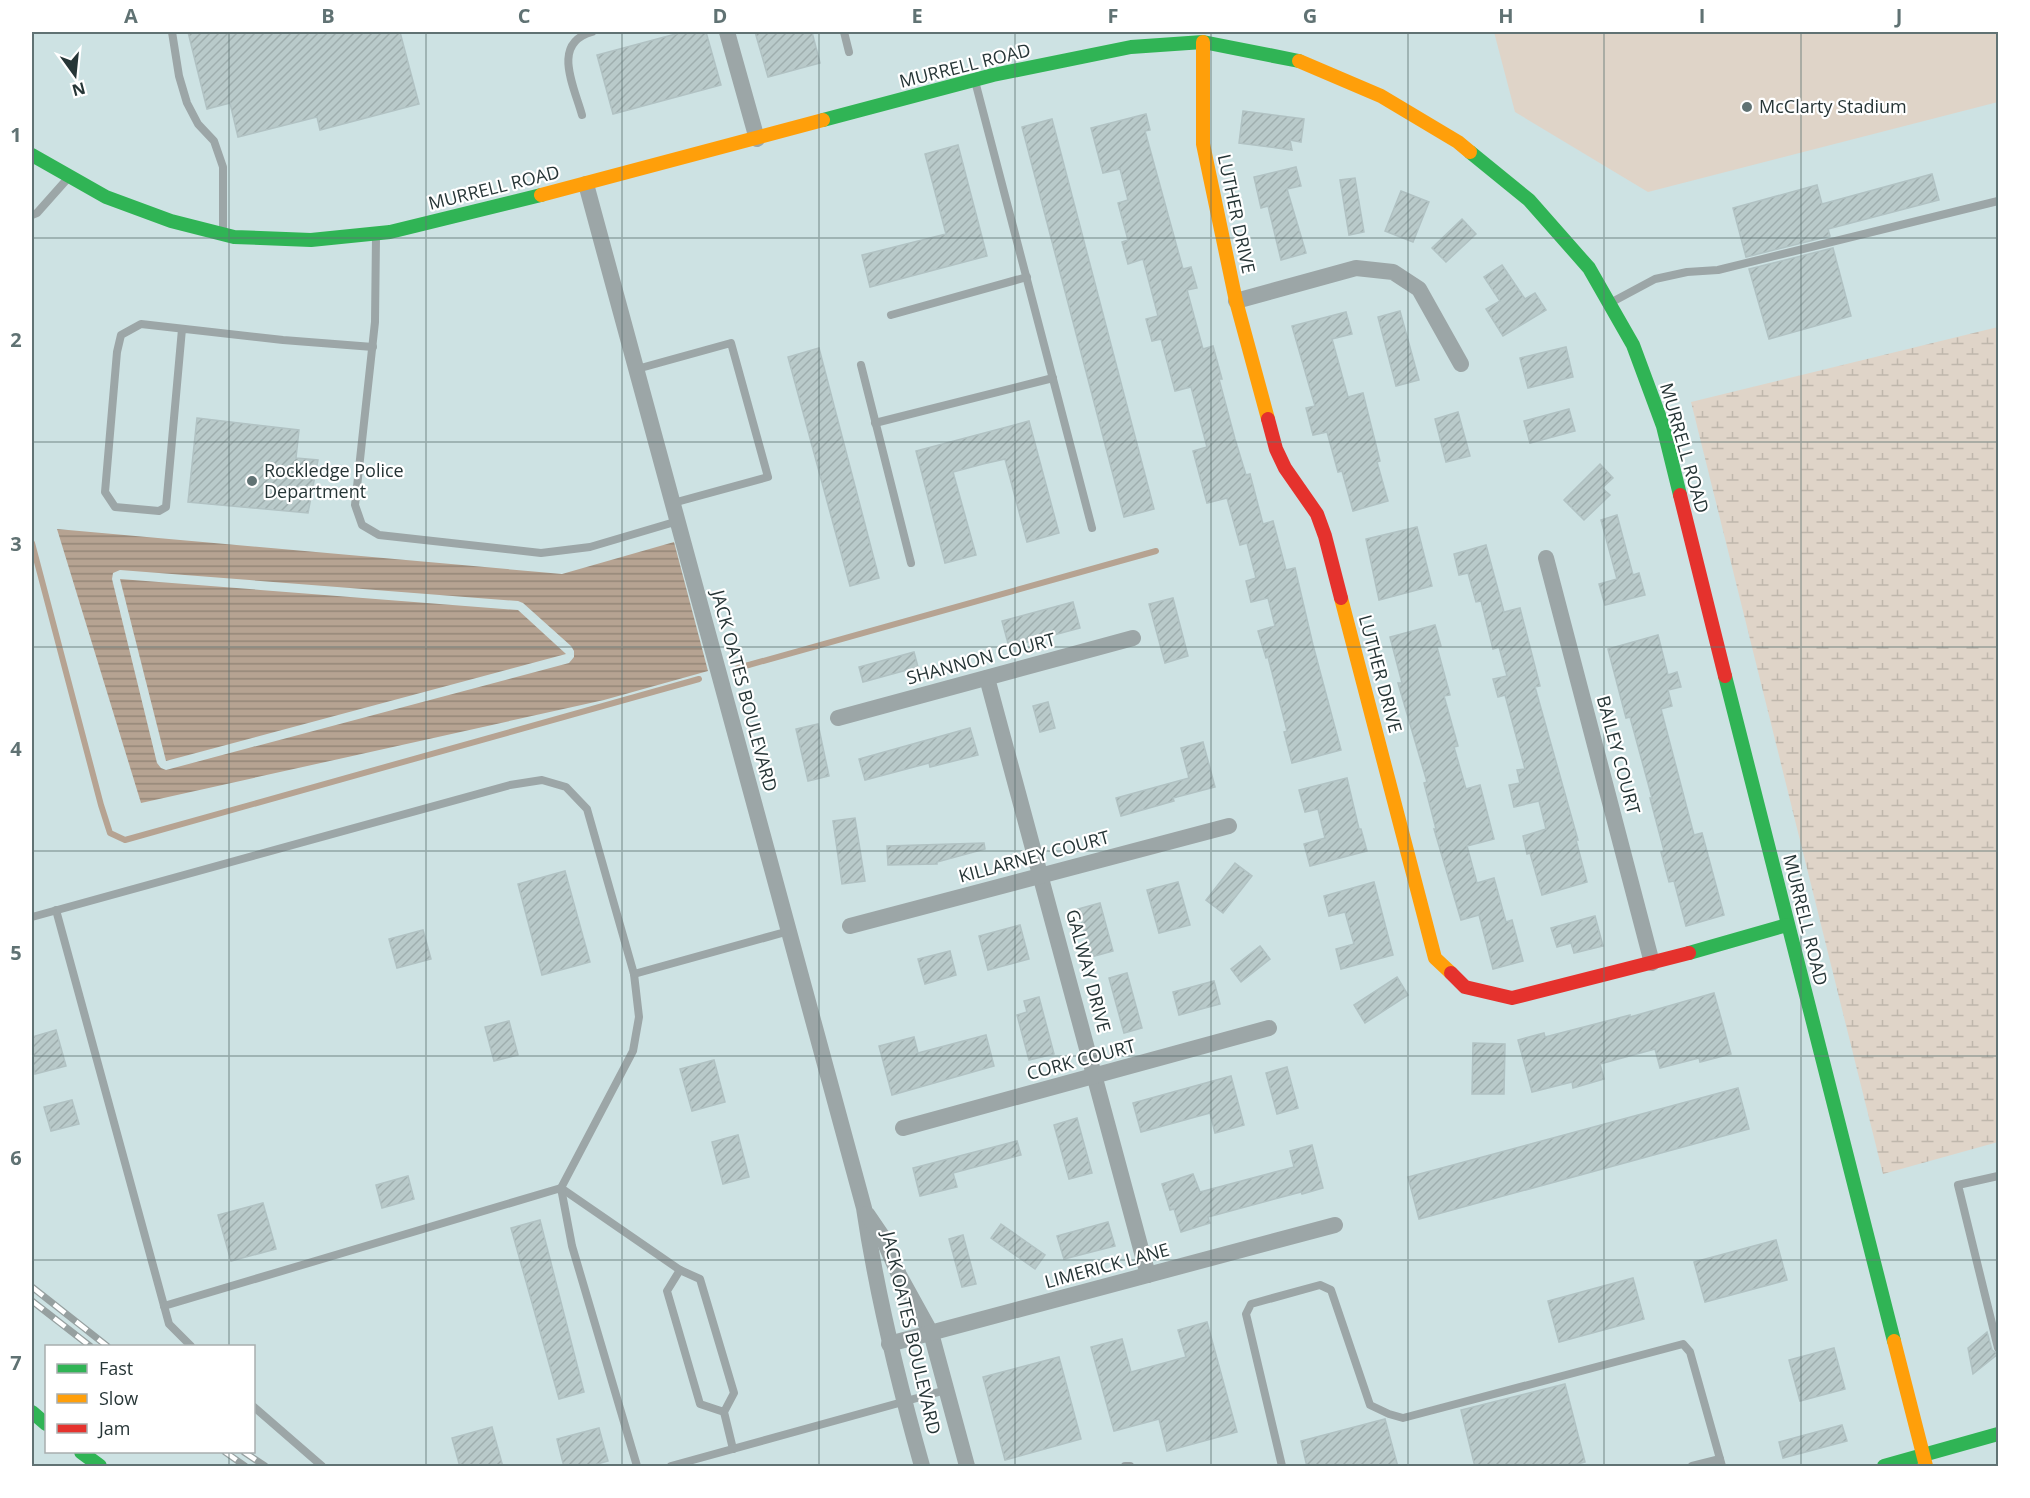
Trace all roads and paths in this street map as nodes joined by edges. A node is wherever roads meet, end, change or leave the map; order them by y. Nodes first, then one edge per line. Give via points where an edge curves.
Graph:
1 (172, 32) edge
2 (592, 32) edge
3 (728, 32) edge
4 (844, 32) edge
5 (1131, 39) edge
6 (1203, 42) junction
7 (849, 52) dead end
8 (975, 80) junction
9 (582, 116) dead end
10 (757, 138) junction
11 (32, 155) edge
12 (69, 177) junction
13 (586, 184) junction
14 (1998, 201) edge
15 (32, 215) edge
16 (376, 233) junction
17 (224, 235) junction
18 (1027, 277) junction
19 (1236, 301) junction
20 (1609, 303) junction
21 (891, 315) dead end
22 (182, 329) junction
23 (372, 347) junction
24 (1461, 364) dead end
25 (861, 365) dead end
26 (636, 369) junction
27 (1053, 378) junction
28 (875, 423) junction
29 (673, 503) junction
30 (678, 521) junction
31 (1092, 528) dead end
32 (1546, 558) dead end
33 (911, 563) dead end
34 (1133, 638) dead end
35 (987, 678) junction
36 (838, 717) dead end
37 (1229, 826) dead end
38 (1042, 876) junction
39 (56, 910) junction
40 (32, 917) edge
41 (1787, 925) junction
42 (850, 926) dead end
43 (789, 931) junction
44 (1652, 963) junction
45 (634, 974) junction
46 (1269, 1028) dead end
47 (1096, 1076) junction
48 (903, 1128) dead end
49 (1998, 1176) edge
50 (561, 1188) junction
51 (864, 1208) junction
52 (1335, 1225) dead end
53 (680, 1270) junction
54 (1148, 1275) junction
55 (164, 1306) junction
56 (931, 1333) junction
57 (889, 1344) junction
58 (189, 1345) edge
59 (1998, 1347) edge
60 (946, 1390) junction
61 (904, 1402) junction
62 (255, 1408) edge
63 (32, 1412) edge
64 (724, 1412) junction
65 (45, 1423) edge
66 (1998, 1434) edge
67 (733, 1449) junction
68 (82, 1453) edge
69 (1925, 1461) edge
70 (1721, 1463) edge
71 (100, 1467) edge
72 (322, 1467) edge
73 (637, 1467) edge
74 (671, 1467) edge
75 (922, 1467) edge
76 (967, 1467) edge
77 (1125, 1467) edge
78 (1130, 1467) edge
79 (1282, 1467) edge
80 (1692, 1467) edge
81 (1884, 1467) edge

1 - 17 lane via 187,103 198,124 214,141 223,167
2 - 9 lane via 581,34 571,44 567,58
3 - 10 street
4 - 7 lane
5 - 6 street, MURRELL ROAD
5 - 8 street, MURRELL ROAD
6 - 19 street, LUTHER DRIVE via 1203,144
6 - 20 street, MURRELL ROAD via 1302,62 1381,96 1458,142 1536,208 1588,268
8 - 10 street, MURRELL ROAD
8 - 18 lane
10 - 13 street, MURRELL ROAD
11 - 12 street, MURRELL ROAD
12 - 15 lane
12 - 17 street, MURRELL ROAD via 143,211
13 - 16 street, MURRELL ROAD
13 - 26 street, JACK OATES BOULEVARD
14 - 20 lane via 1718,270 1655,279
16 - 17 street, MURRELL ROAD via 311,240
16 - 23 lane
18 - 21 lane
18 - 27 lane
19 - 24 street via 1356,268 1393,272 1419,289
19 - 44 street, LUTHER DRIVE via 1276,449 1317,514 1325,536 1435,958 1465,987 1512,998
20 - 41 street, MURRELL ROAD via 1633,345 1663,426
22 - 22 lane via 141,324 121,335 105,492 115,507 159,511 166,507
22 - 23 lane
23 - 30 lane via 355,506 362,525 379,535 540,553 590,547
25 - 28 lane
26 - 29 street, JACK OATES BOULEVARD
26 - 29 lane via 731,343 768,477
27 - 28 lane
27 - 31 lane
28 - 33 lane
29 - 30 street, JACK OATES BOULEVARD
30 - 43 street, JACK OATES BOULEVARD
32 - 44 street, BAILEY COURT
34 - 35 street, SHANNON COURT
35 - 36 street, SHANNON COURT
35 - 38 street, GALWAY DRIVE
37 - 38 street, KILLARNEY COURT
38 - 42 street, KILLARNEY COURT
38 - 47 street, GALWAY DRIVE
39 - 40 lane
39 - 45 lane via 499,788 542,780 566,787 587,809
39 - 55 lane
41 - 44 street, LUTHER DRIVE
41 - 69 street, MURRELL ROAD
43 - 45 lane
43 - 51 street, JACK OATES BOULEVARD
45 - 50 lane via 639,1017 633,1051
46 - 47 street, CORK COURT
47 - 48 street, CORK COURT
47 - 54 street, GALWAY DRIVE
49 - 59 lane via 1958,1185
50 - 53 lane
50 - 55 lane
50 - 73 lane via 572,1246
51 - 56 street, JACK OATES BOULEVARD
51 - 57 street, JACK OATES BOULEVARD
52 - 54 street, LIMERICK LANE
53 - 64 lane via 700,1279 734,1393
53 - 64 lane via 667,1291 700,1404
54 - 56 street, LIMERICK LANE
55 - 58 lane via 169,1324
56 - 57 street, LIMERICK LANE
56 - 60 street, JACK OATES BOULEVARD
57 - 61 street, JACK OATES BOULEVARD
60 - 61 lane
60 - 76 street, JACK OATES BOULEVARD
61 - 67 lane
61 - 75 street, JACK OATES BOULEVARD
62 - 72 lane
63 - 65 street
64 - 67 lane
66 - 69 street
67 - 74 lane
68 - 71 street
69 - 81 street
70 - 79 lane via 1690,1352 1683,1344 1403,1418 1370,1405 1331,1290 1320,1285 1251,1304 1246,1314
70 - 80 lane
77 - 78 lane

